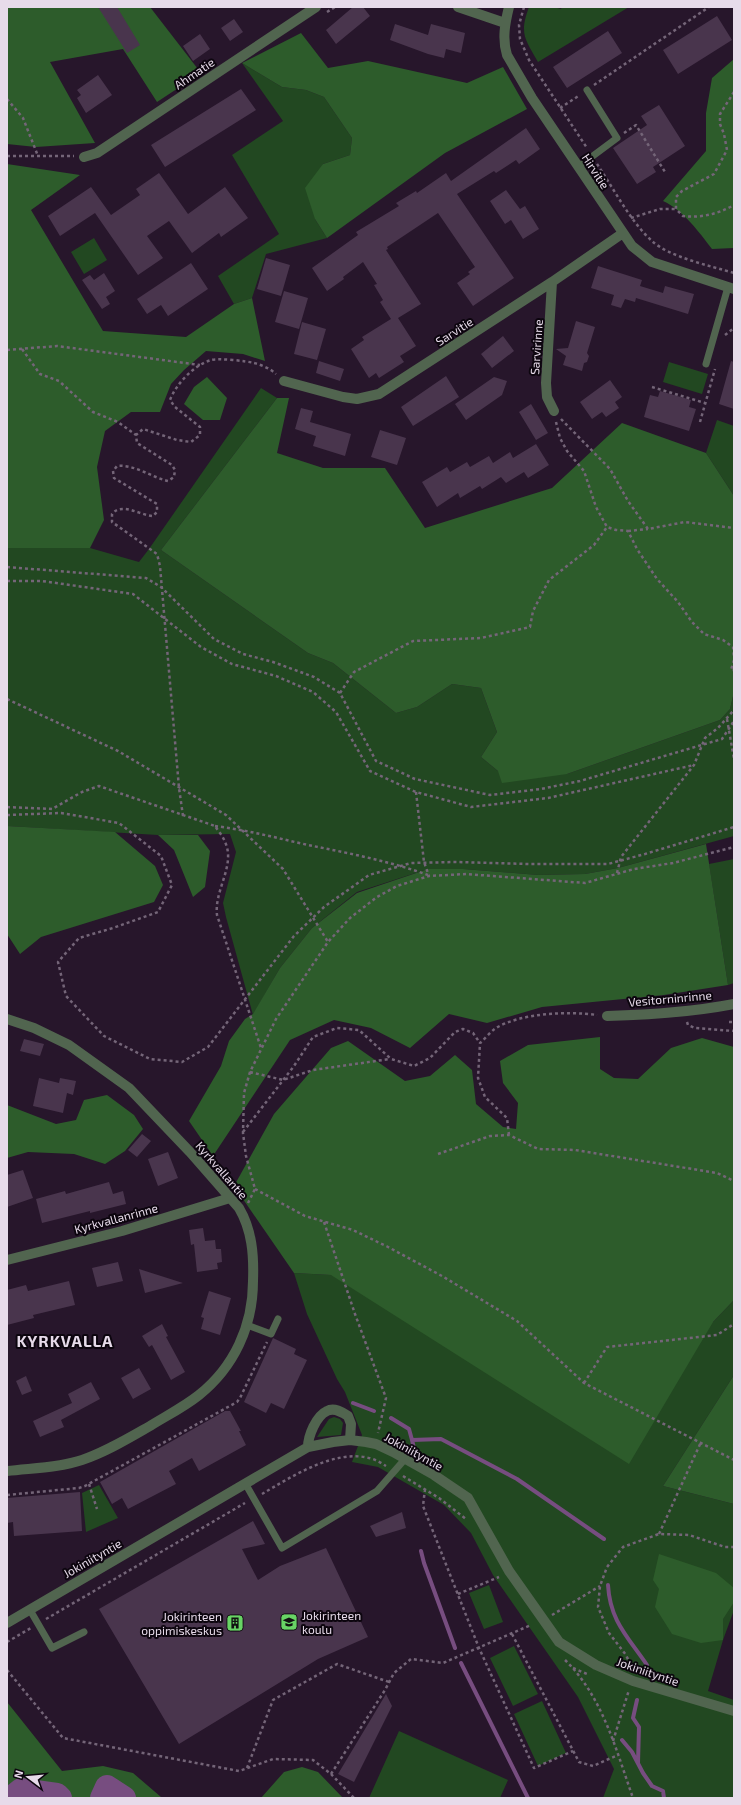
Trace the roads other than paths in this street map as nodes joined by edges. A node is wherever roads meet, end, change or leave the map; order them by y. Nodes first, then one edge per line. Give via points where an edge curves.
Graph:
1 (316, 7) edge
2 (458, 7) edge
3 (509, 7) edge
4 (505, 23) junction
5 (587, 90) road end
6 (84, 157) road end
7 (578, 167) junction
8 (623, 233) junction
9 (552, 282) junction
10 (731, 288) edge
11 (706, 364) dead end
12 (284, 381) road end
13 (554, 412) road end
14 (734, 1004) edge
15 (607, 1016) road end
16 (7, 1019) edge
17 (230, 1198) junction
18 (7, 1260) edge
19 (278, 1319) dead end
20 (247, 1325) junction
21 (350, 1440) junction
22 (308, 1447) junction
23 (406, 1459) junction
24 (7, 1471) edge
25 (245, 1483) junction
26 (30, 1610) junction
27 (7, 1623) edge
28 (84, 1632) dead end
29 (734, 1711) edge

1 - 6 street, Ahmatie via 97,153
2 - 4 street
3 - 4 street, Hirvitie
4 - 7 street, Hirvitie via 504,42 507,55
5 - 7 lane via 617,138
7 - 8 street, Hirvitie
8 - 9 street, Sarvitie
8 - 10 street, Hirvitie via 639,254 652,262
9 - 12 street, Sarvitie via 379,394 357,399
9 - 13 street, Sarvirinne via 546,383 547,397
10 - 11 lane
14 - 15 street, Vesitorninrinne via 658,1015
16 - 17 street, Kyrkvallantie via 34,1028 69,1045 129,1088
17 - 18 street, Kyrkvallanrinne via 122,1231
17 - 20 street, Kyrkvallantie via 243,1215 253,1252 253,1291
19 - 20 lane via 271,1334
20 - 24 street, Kyrkvallantie via 238,1347 222,1371 198,1395 175,1410 126,1439 83,1460
21 - 22 street, Jokiniityntie
21 - 22 street via 351,1424 348,1416 335,1409 327,1410 310,1432
21 - 23 street, Jokiniityntie via 376,1444
22 - 25 street, Jokiniityntie
23 - 25 lane via 377,1491 282,1548
23 - 29 street, Jokiniityntie via 468,1498 509,1571 558,1642 596,1665 632,1681
25 - 26 street, Jokiniityntie
26 - 27 street, Jokiniityntie
26 - 28 lane via 52,1648

